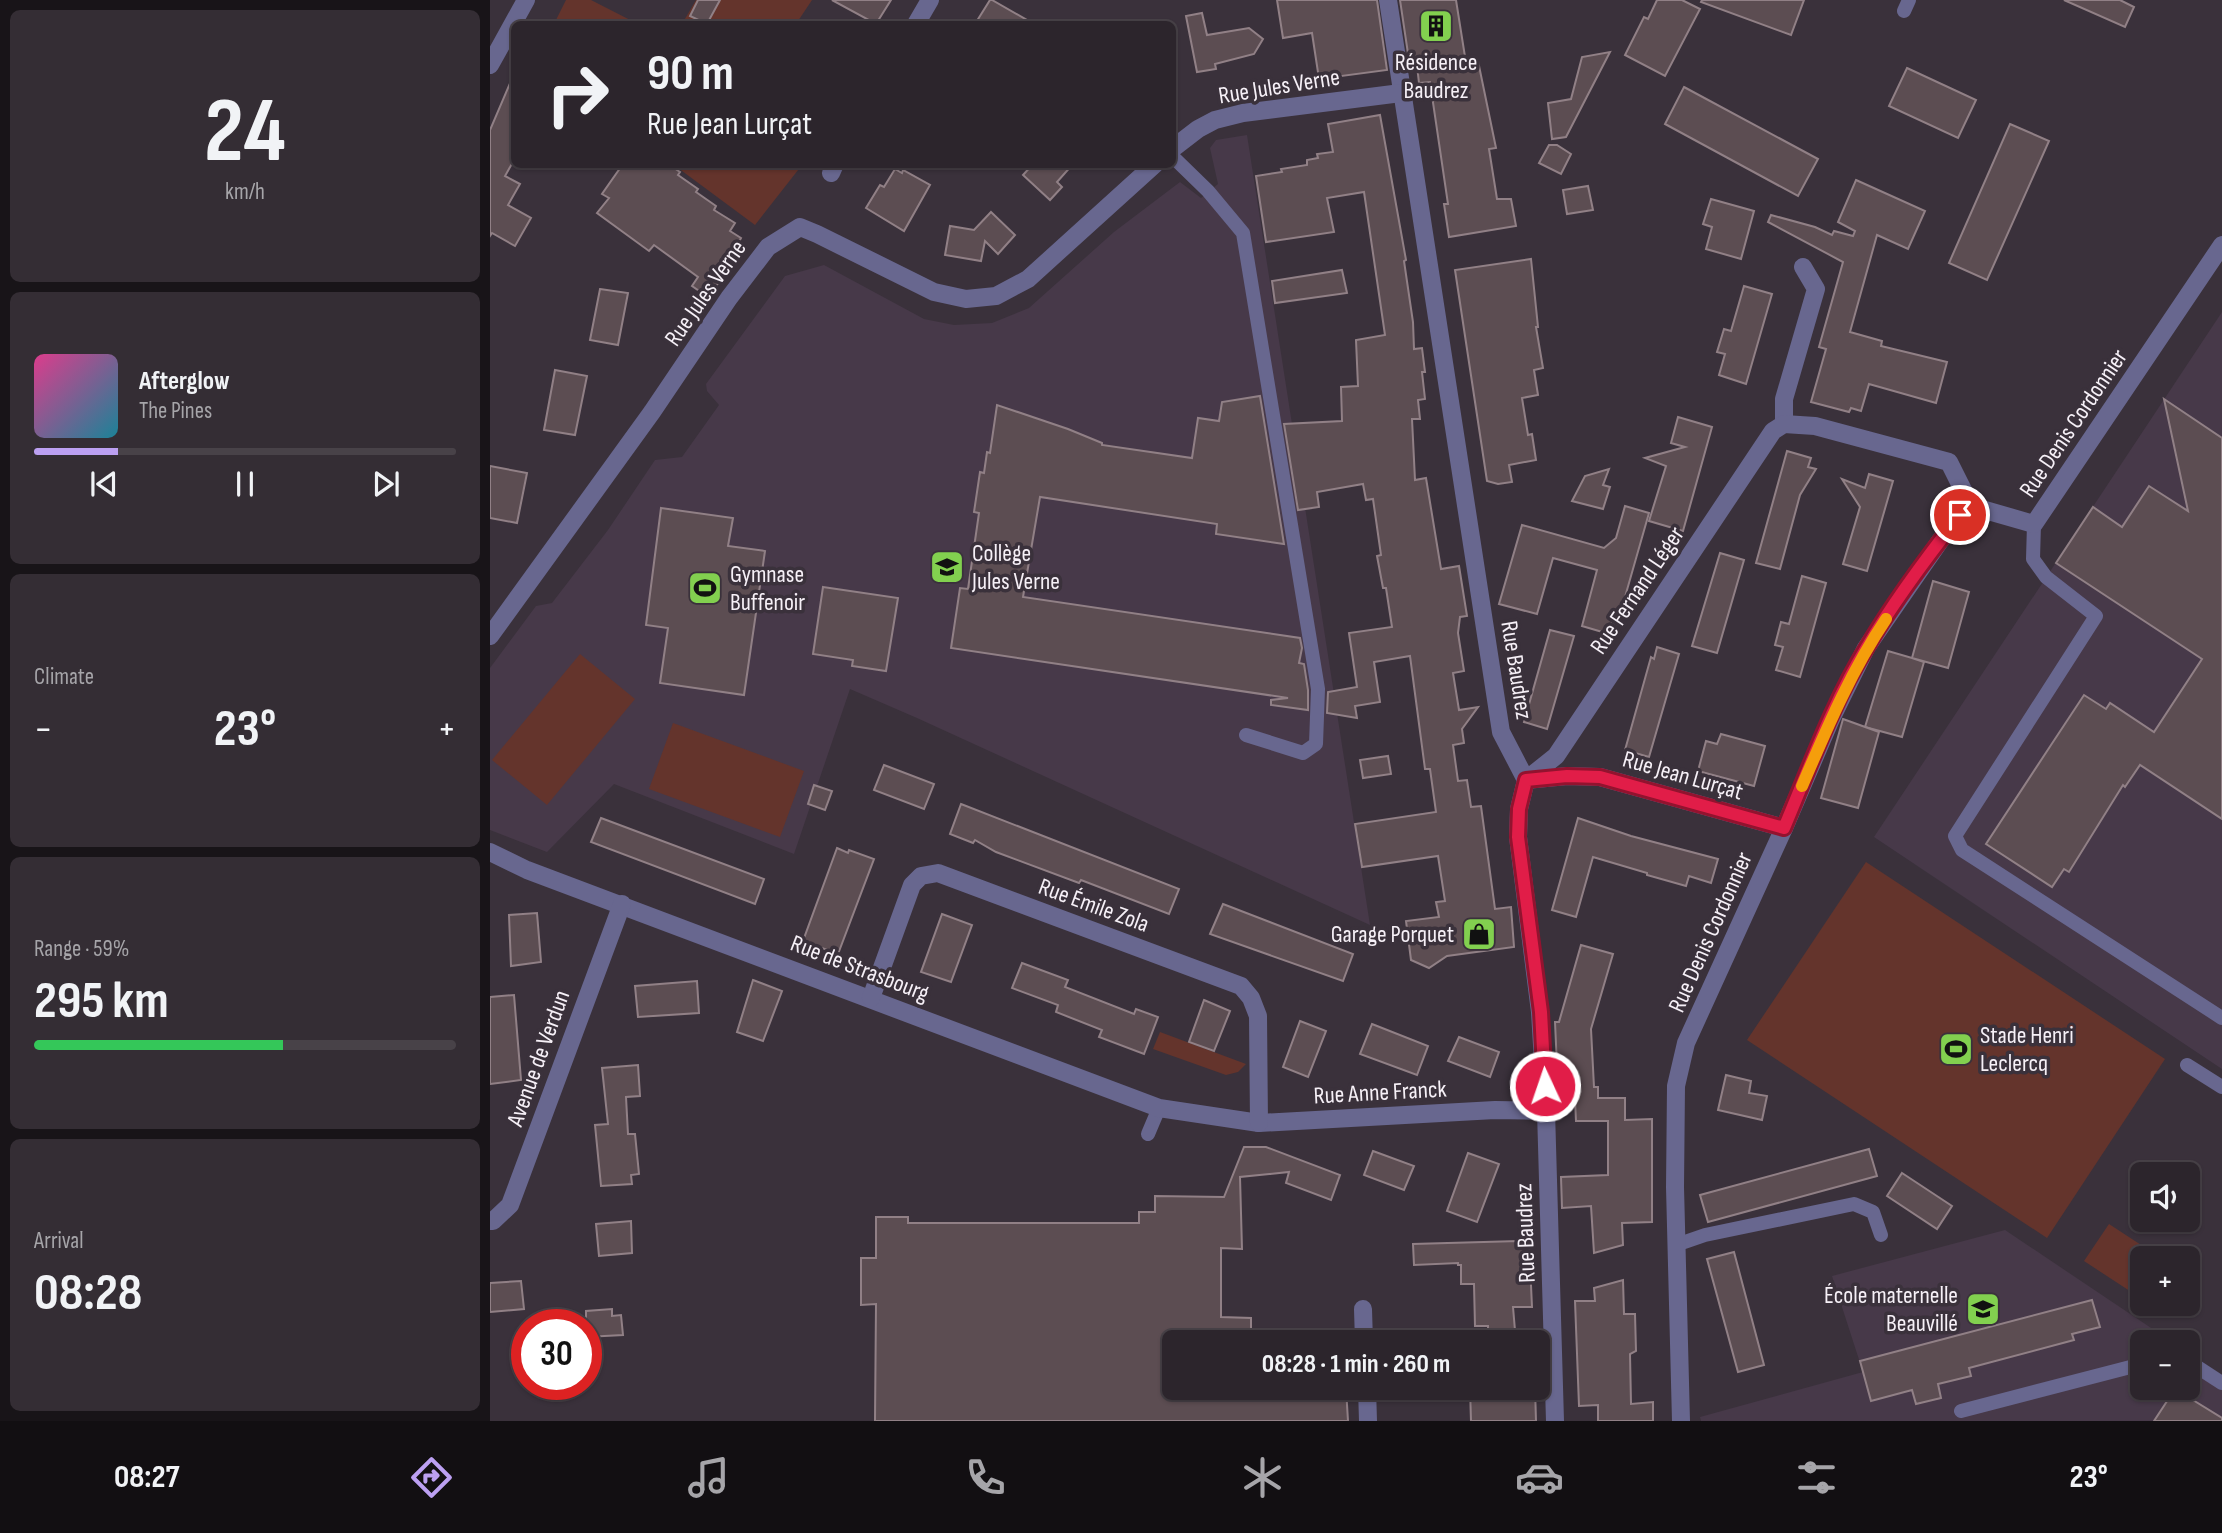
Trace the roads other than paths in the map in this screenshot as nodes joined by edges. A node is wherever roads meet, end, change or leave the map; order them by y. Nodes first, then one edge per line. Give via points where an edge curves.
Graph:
1 (526, 0) edge
2 (930, 0) edge
3 (1388, 0) edge
4 (514, 21) edge
5 (918, 21) edge
6 (511, 27) edge
7 (490, 65) edge
8 (1401, 93) junction
9 (1176, 146) edge
10 (1176, 160) edge
11 (1151, 168) edge
12 (2222, 245) edge
13 (1803, 267) dead end
14 (1784, 424) junction
15 (1971, 506) junction
16 (2034, 524) junction
17 (490, 636) edge
18 (1246, 735) dead end
19 (1526, 780) junction
20 (1784, 828) junction
21 (490, 852) edge
22 (622, 904) junction
23 (871, 998) junction
24 (2222, 1018) edge
25 (2188, 1065) dead end
26 (2222, 1087) edge
27 (1158, 1108) junction
28 (1546, 1111) junction
29 (1217, 1118) joint
30 (1259, 1123) junction
31 (1148, 1134) dead end
32 (490, 1221) edge
33 (1881, 1235) dead end
34 (1676, 1245) junction
35 (1363, 1309) dead end
36 (1364, 1330) edge
37 (2130, 1367) edge
38 (2200, 1369) edge
39 (2222, 1383) edge
40 (1367, 1400) edge
41 (1961, 1411) dead end
42 (1368, 1421) edge
43 (1555, 1421) edge
44 (1681, 1421) edge

1 - 4 street
2 - 5 street
3 - 8 street, Rue Baudrez
6 - 7 street
8 - 9 street, Rue Jules Verne via 1243,113 1215,120
8 - 19 street, Rue Baudrez via 1502,732
10 - 18 lane via 1243,233 1318,689 1316,744 1303,753
11 - 17 street, Rue Jules Verne via 1028,279 996,296 966,299 934,292 800,227 768,247
12 - 16 street, Rue Denis Cordonnier
13 - 14 street via 1816,289 1784,399
14 - 15 street via 1815,426 1949,462
14 - 19 street, Rue Fernand Léger via 1773,431 1556,756
15 - 16 street, Rue Denis Cordonnier
15 - 20 street, Rue Denis Cordonnier via 1940,541 1866,648
16 - 24 lane via 2033,559 2046,577 2096,616 1955,836 1962,850
19 - 20 street, Rue Jean Lurçat via 1600,777
19 - 28 street, Rue Baudrez via 1518,837 1541,1012
20 - 34 street, Rue Denis Cordonnier via 1686,1043 1676,1086
21 - 22 street, Rue de Strasbourg
22 - 23 street, Rue de Strasbourg
22 - 32 street, Avenue de Verdun via 510,1205
23 - 27 street, Rue de Strasbourg
23 - 30 street, Rue Émile Zola via 912,885 921,876 938,873 1241,986 1258,1016
25 - 26 lane
27 - 29 street, Rue de Strasbourg
27 - 31 lane
28 - 30 street, Rue Anne Franck
28 - 43 street, Rue Baudrez
29 - 30 street, Rue Anne Franck
33 - 34 lane via 1873,1212 1854,1204
34 - 44 street, Rue Denis Cordonnier
35 - 36 street
37 - 41 lane
38 - 39 lane
40 - 42 street

